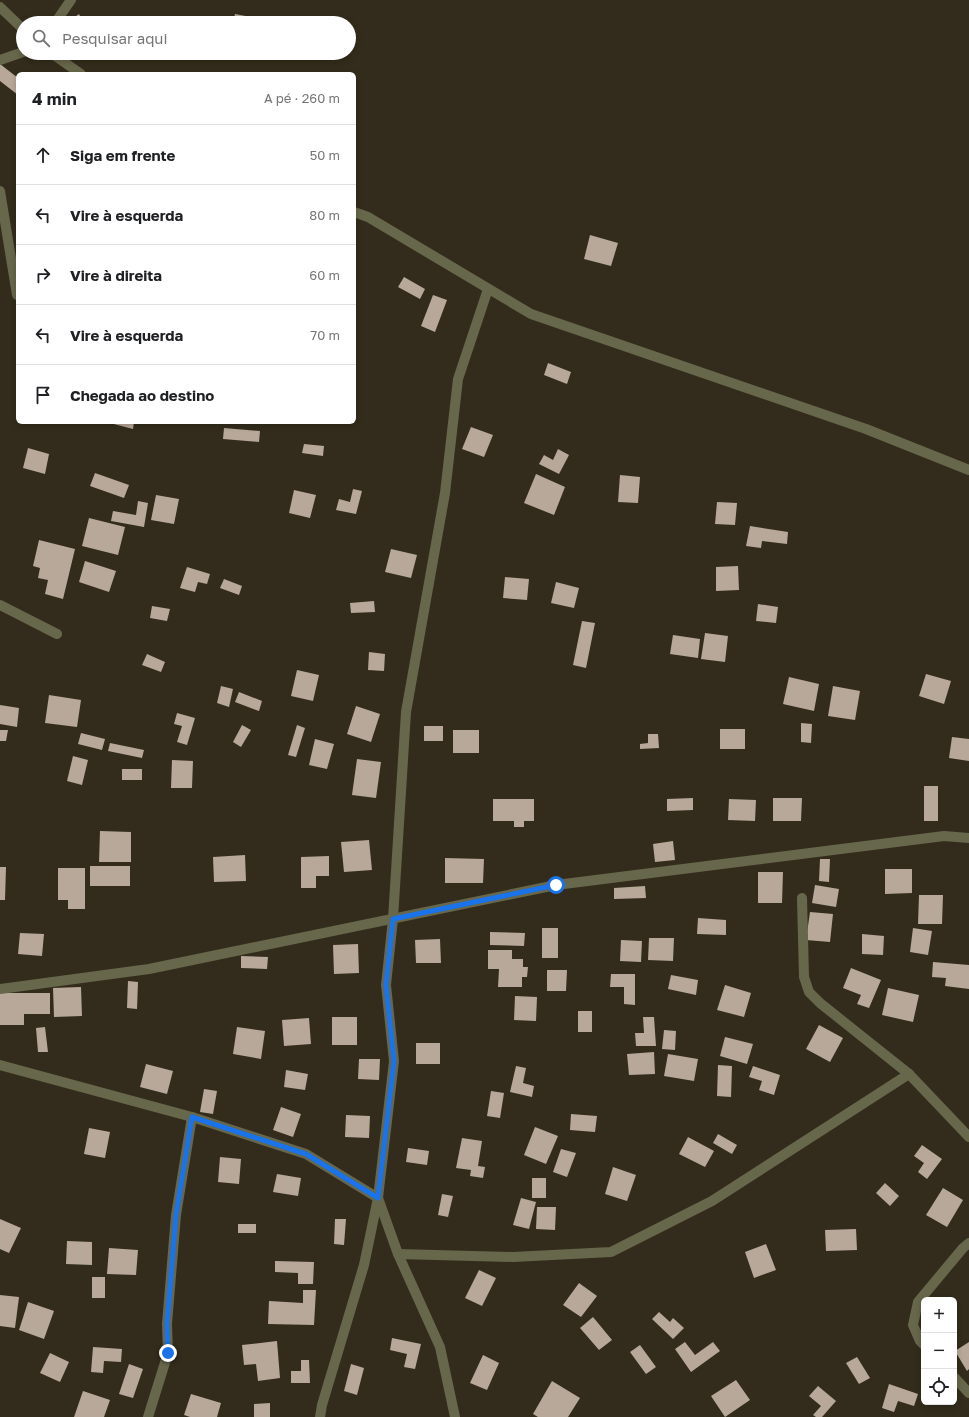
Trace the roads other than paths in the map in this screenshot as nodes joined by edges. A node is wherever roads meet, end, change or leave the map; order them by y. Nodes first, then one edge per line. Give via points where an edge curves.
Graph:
1 (71, 0) edge
2 (0, 7) edge
3 (60, 16) edge
4 (16, 22) edge
5 (16, 54) edge
6 (0, 60) edge
7 (61, 60) edge
8 (78, 72) edge
9 (0, 191) edge
10 (356, 213) edge
11 (16, 289) edge
12 (488, 289) junction
13 (969, 470) edge
14 (0, 605) edge
15 (57, 634) dead end
16 (969, 838) edge
17 (802, 898) dead end
18 (393, 919) junction
19 (0, 989) edge
20 (0, 1065) edge
21 (909, 1074) junction
22 (192, 1117) junction
23 (969, 1137) edge
24 (378, 1198) junction
25 (969, 1242) edge
26 (398, 1254) junction
27 (921, 1342) edge
28 (957, 1380) edge
29 (969, 1393) edge
30 (148, 1417) edge
31 (320, 1417) edge
32 (455, 1417) edge

1 - 3 street
2 - 4 street
5 - 6 street
7 - 8 street
9 - 11 street
10 - 12 street
12 - 13 street via 531,314 866,429
12 - 18 street via 458,379 445,493 406,712
14 - 15 street
16 - 18 street via 944,836 556,885
17 - 21 street via 804,976 809,992
18 - 19 street via 149,969
18 - 24 street via 386,985 394,1061
20 - 22 street
21 - 23 street
21 - 26 street via 712,1201 611,1252 513,1257
22 - 24 street via 306,1154
22 - 30 street via 176,1215 167,1324 168,1353
24 - 26 street
24 - 31 street via 364,1265
25 - 27 street via 918,1302 913,1325
26 - 32 street via 440,1347
28 - 29 street

